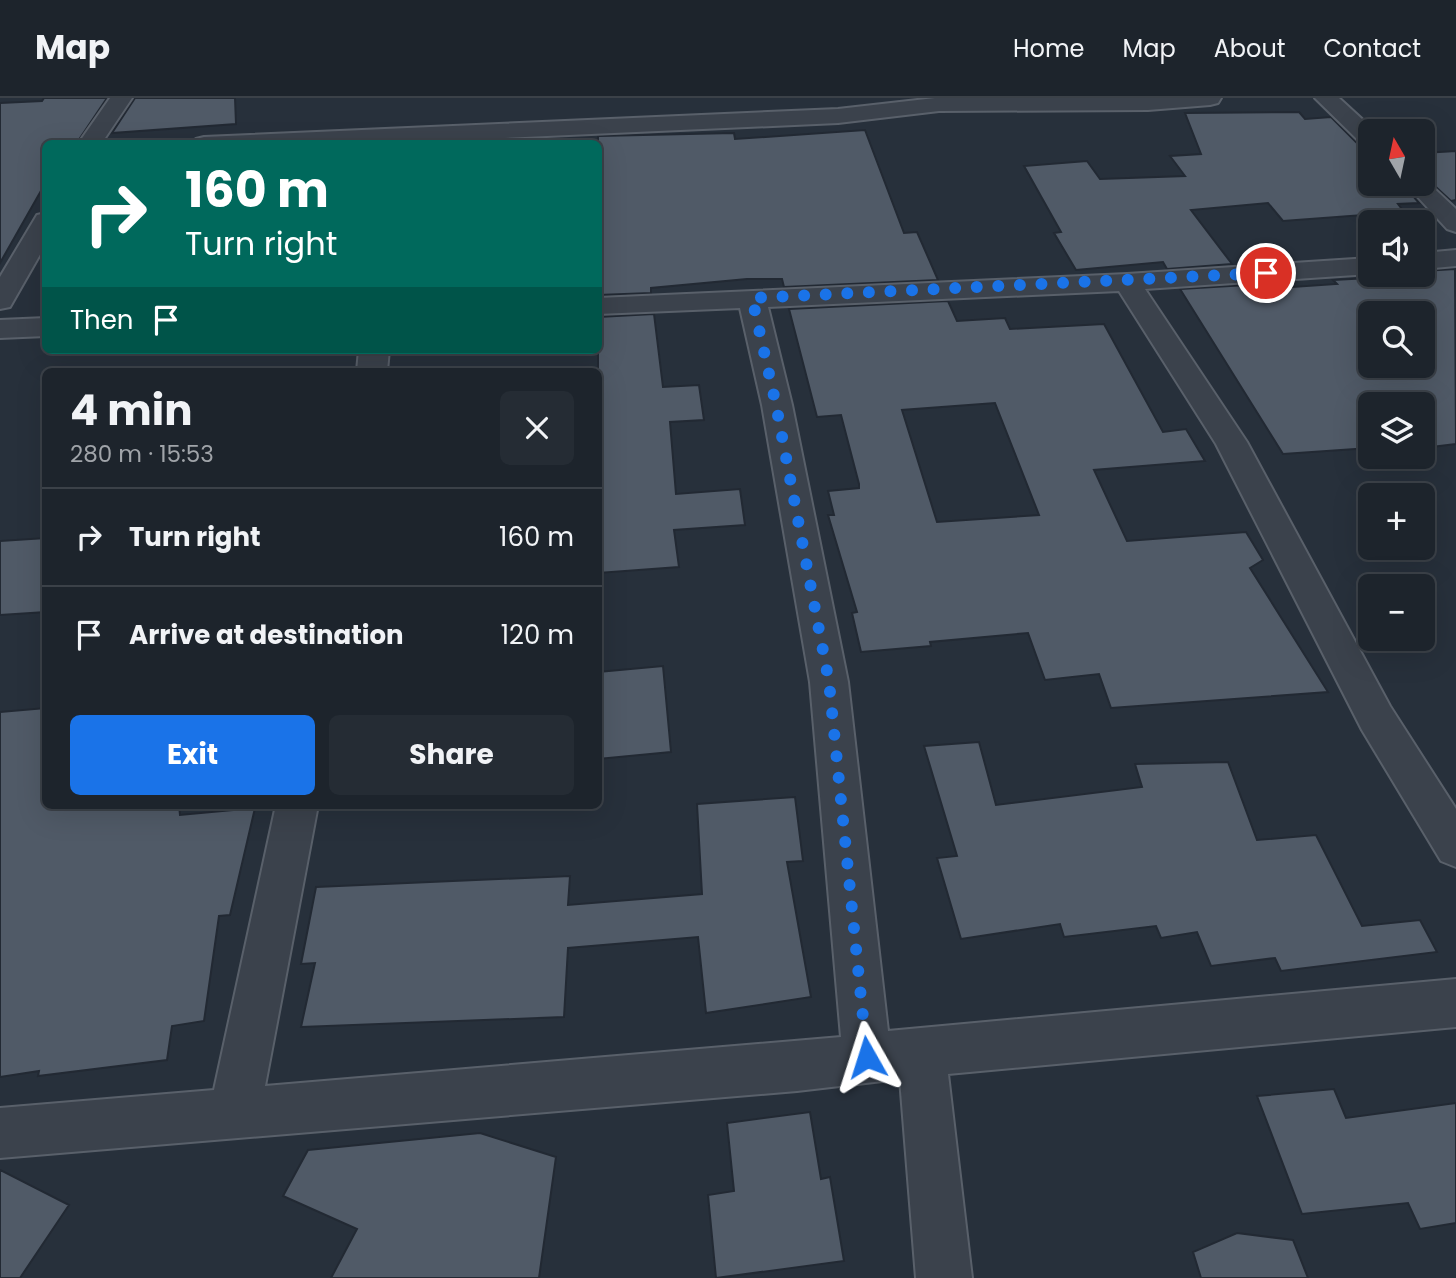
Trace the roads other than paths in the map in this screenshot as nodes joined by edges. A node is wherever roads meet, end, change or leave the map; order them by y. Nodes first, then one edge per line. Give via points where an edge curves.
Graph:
1 (121, 98) edge
2 (1210, 98) edge
3 (1326, 98) edge
4 (1358, 128) edge
5 (92, 140) edge
6 (295, 140) edge
7 (1429, 196) edge
8 (1456, 224) edge
9 (42, 227) edge
10 (1456, 258) edge
11 (1435, 260) edge
12 (1358, 266) edge
13 (1127, 282) junction
14 (752, 298) junction
15 (0, 301) edge
16 (602, 306) edge
17 (42, 327) edge
18 (0, 329) edge
19 (296, 809) edge
20 (1456, 847) edge
21 (1456, 1003) edge
22 (920, 1052) junction
23 (867, 1057) junction
24 (234, 1114) junction
25 (0, 1133) edge
26 (944, 1278) edge

1 - 5 street
2 - 6 street via 1148,103 939,104 838,116
3 - 4 street
7 - 8 street
9 - 15 street
10 - 11 street
12 - 13 street
13 - 14 street
13 - 20 street via 1231,442 1376,718
14 - 16 street
14 - 23 street via 829,682
17 - 18 street
19 - 24 street
21 - 22 street
22 - 23 street
22 - 26 street
23 - 24 street
24 - 25 street

